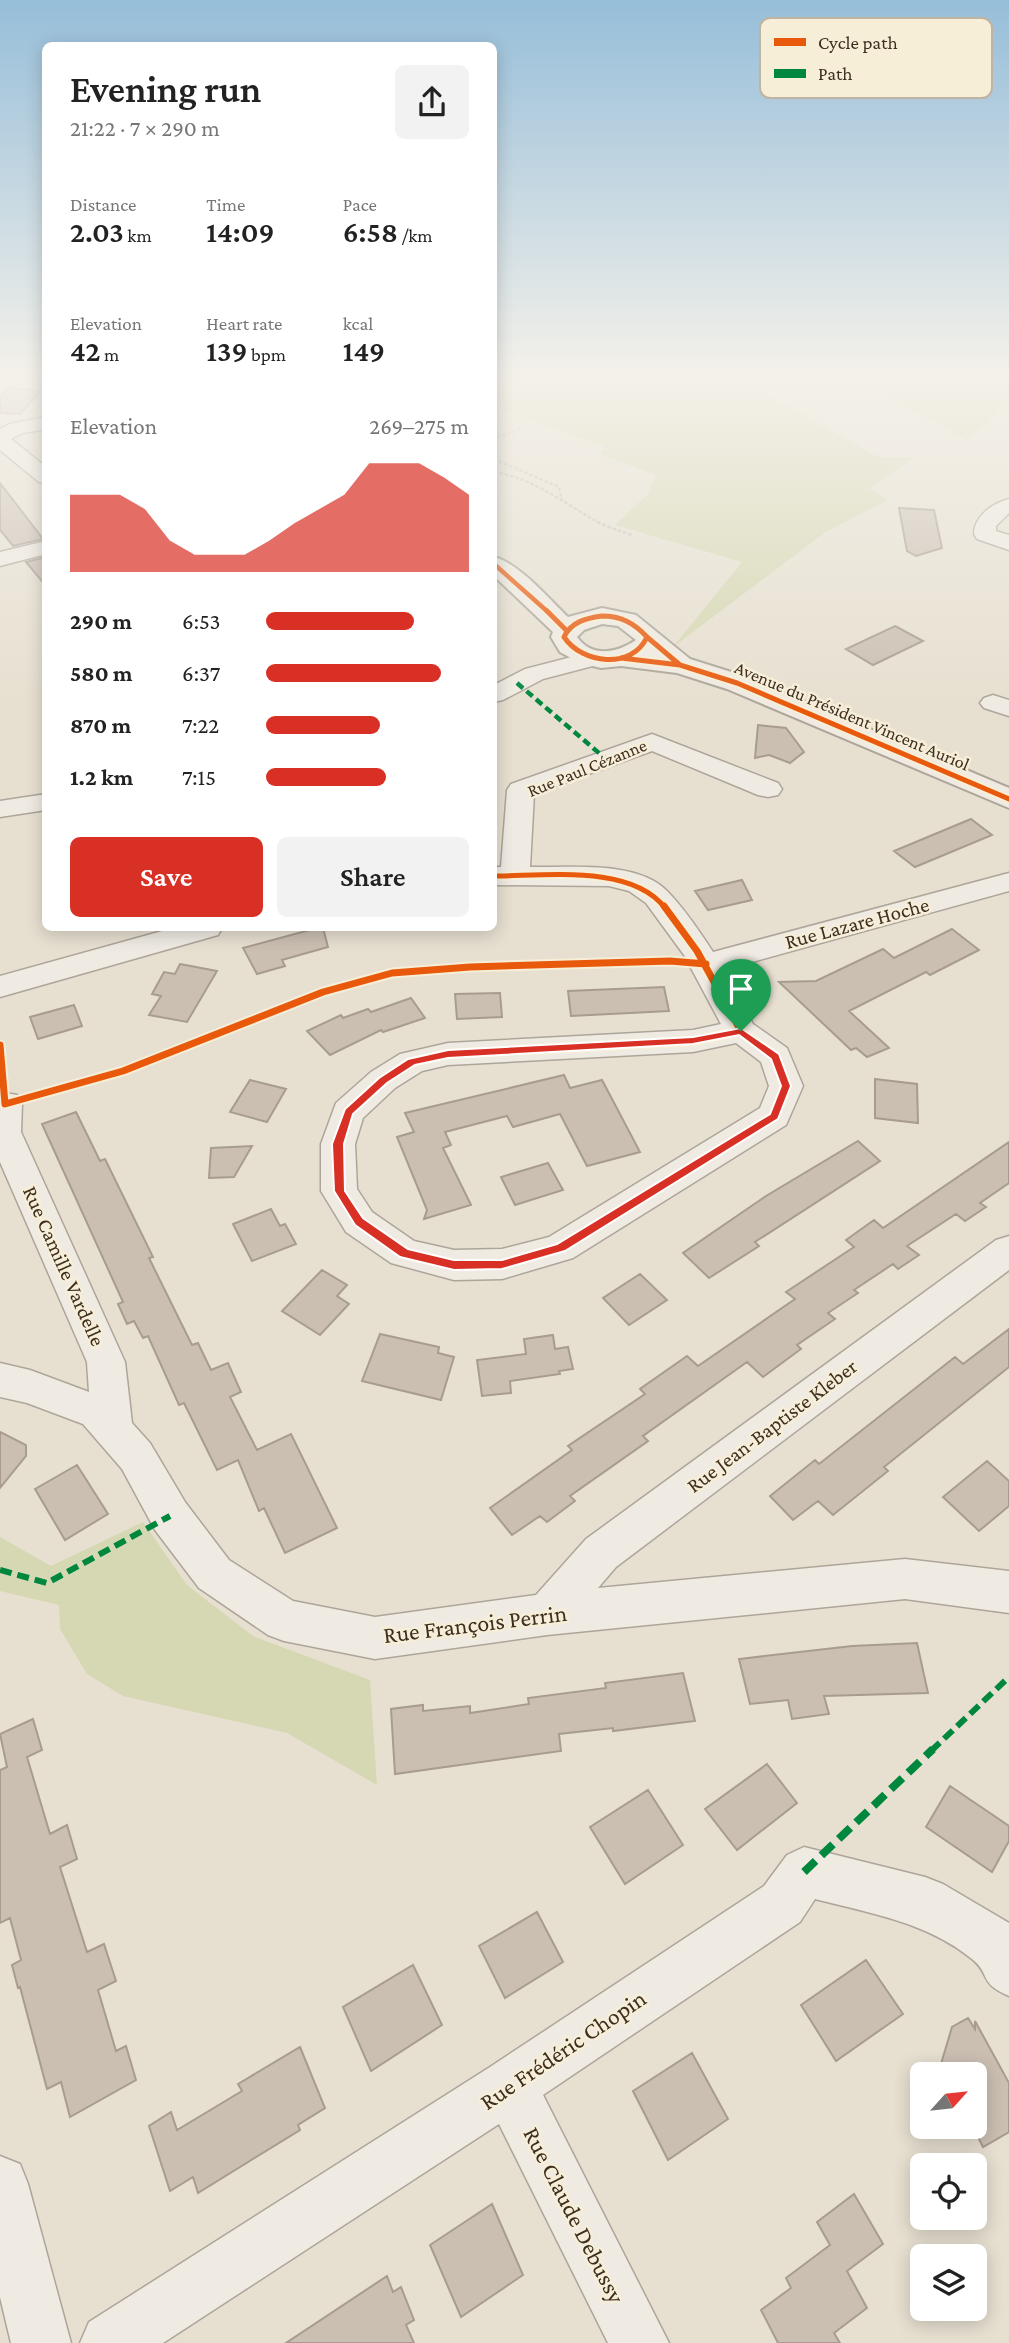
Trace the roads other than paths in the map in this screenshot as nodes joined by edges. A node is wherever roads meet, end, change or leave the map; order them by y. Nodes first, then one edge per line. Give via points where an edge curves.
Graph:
1 (1009, 505) edge
2 (1009, 543) edge
3 (42, 548) edge
4 (0, 559) edge
5 (497, 566) edge
6 (526, 590) junction
7 (592, 617) junction
8 (566, 637) junction
9 (647, 637) junction
10 (608, 658) junction
11 (680, 665) junction
12 (534, 674) junction
13 (497, 693) edge
14 (768, 789) dead end
15 (1009, 799) edge
16 (42, 803) edge
17 (0, 809) edge
18 (504, 876) edge
19 (1009, 882) edge
20 (196, 931) edge
21 (706, 964) junction
22 (0, 987) edge
23 (741, 1031) junction
24 (2, 1104) edge
25 (1009, 1250) edge
26 (0, 1380) edge
27 (113, 1430) junction
28 (1009, 1592) edge
29 (547, 1614) junction
30 (1009, 1970) edge
31 (509, 2087) junction
32 (0, 2184) edge
33 (41, 2343) edge
34 (110, 2343) edge
35 (639, 2343) edge

1 - 2 street via 985,525 985,534
3 - 4 street
5 - 6 street
6 - 7 street
6 - 8 street
7 - 8 street via 572,625
7 - 9 street, Avenue du Président Vincent Auriol via 633,622
8 - 10 street, Avenue du Président Vincent Auriol via 578,652
8 - 12 street
9 - 10 street via 641,650
9 - 11 street, Avenue du Président Vincent Auriol
10 - 11 street, Avenue du Président Vincent Auriol
10 - 12 street
11 - 15 street, Avenue du Président Vincent Auriol via 737,683
12 - 13 street
14 - 18 street, Rue Paul Cézanne via 652,742 521,790
16 - 17 street
18 - 21 street via 610,877 639,885 656,897
19 - 21 street, Rue Lazare Hoche
20 - 22 street
21 - 23 street
23 - 23 street via 693,1041 448,1054 412,1062 383,1080 348,1112 338,1144 339,1191 359,1222 404,1253 454,1265 502,1264 560,1248 774,1116 786,1086 775,1056
24 - 27 street, Rue Camille Vardelle via 4,1132 106,1362
25 - 29 street, Rue Jean-Baptiste Kleber via 601,1553
26 - 27 street, Rue François Perrin via 97,1412
27 - 29 street, Rue François Perrin via 136,1456 170,1516 214,1574 284,1620 375,1638
28 - 29 street, Rue François Perrin via 905,1579
30 - 31 street, Rue Frédéric Chopin via 992,1942 925,1902 804,1872 782,1904
31 - 34 street, Rue Frédéric Chopin
31 - 35 street, Rue Claude Debussy
32 - 33 street

